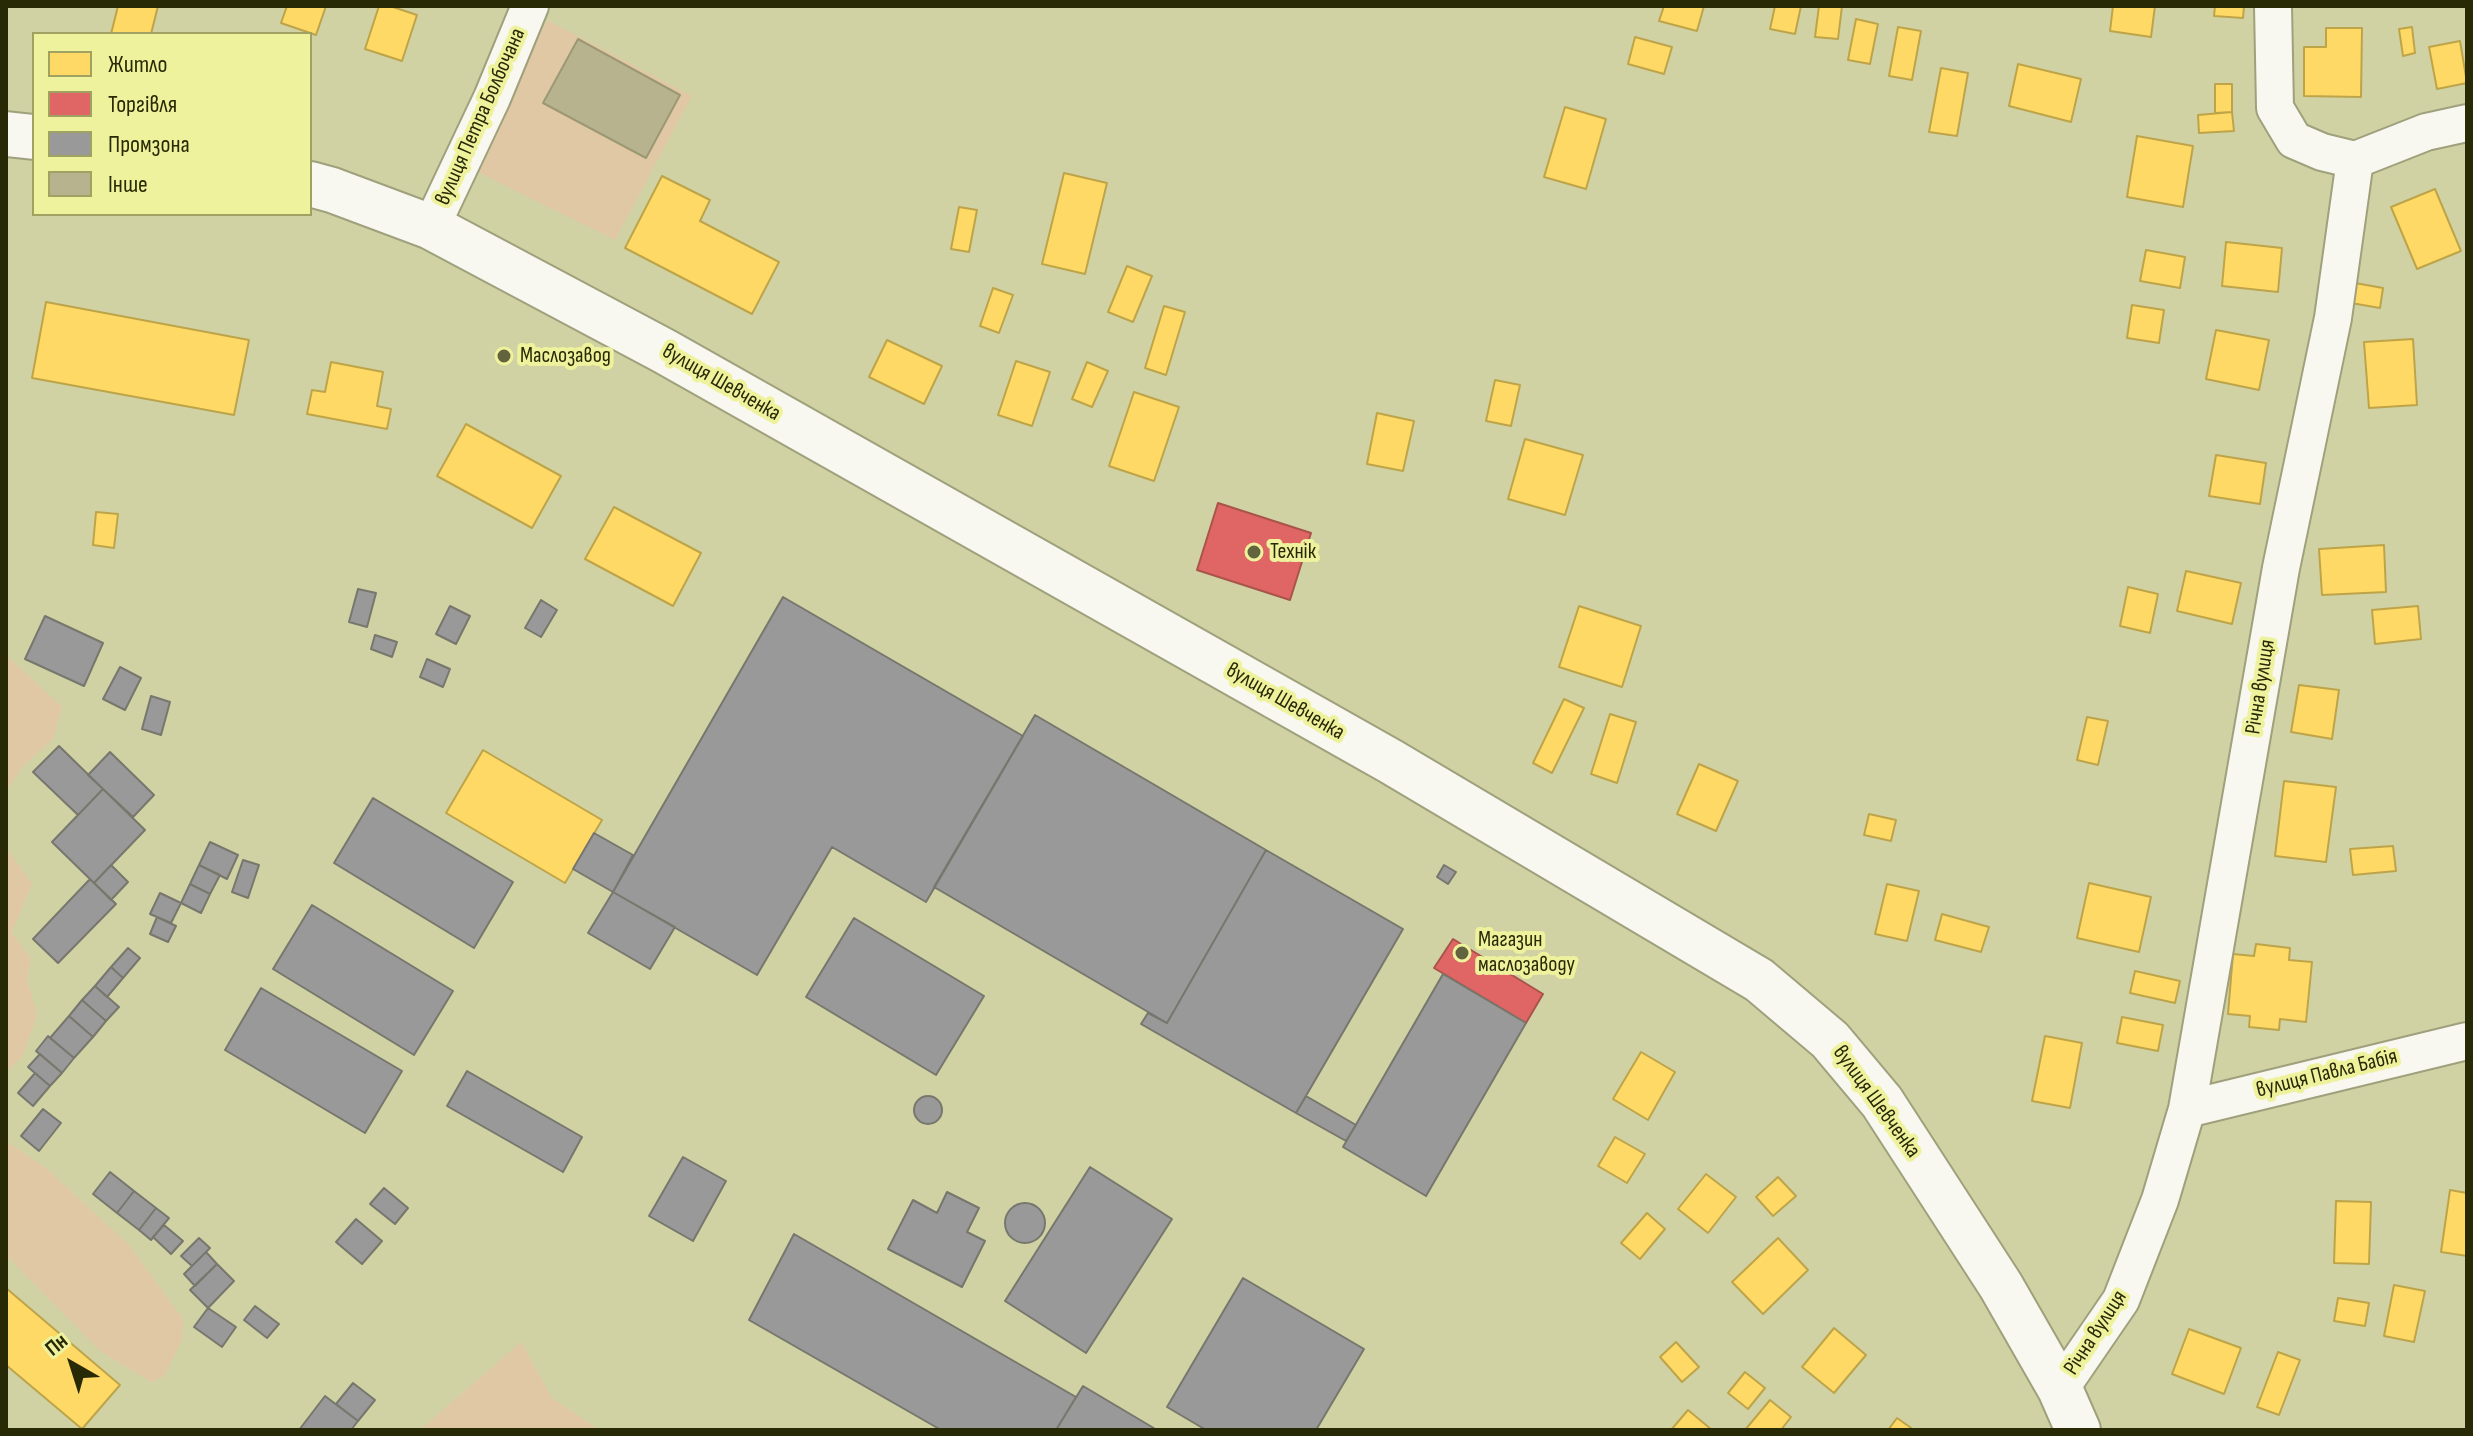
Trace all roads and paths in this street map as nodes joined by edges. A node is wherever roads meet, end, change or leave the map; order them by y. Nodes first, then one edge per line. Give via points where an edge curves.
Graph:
1 (530, 6) edge
2 (2273, 6) edge
3 (2467, 123) edge
4 (6, 134) edge
5 (32, 137) edge
6 (2355, 160) junction
7 (312, 185) edge
8 (431, 227) junction
9 (2467, 1041) edge
10 (2187, 1109) junction
11 (2060, 1389) junction
12 (2078, 1430) edge

1 - 8 street, вулиця Петра Болбочана
2 - 6 street via 2275,108 2294,140
3 - 6 street via 2426,132
4 - 5 street
6 - 10 street, Річна вулиця via 2333,318 2281,568
7 - 8 street, вулиця Шевченка
8 - 11 street, вулиця Шевченка via 664,351 1377,754 1759,980 1830,1040 1882,1102 2001,1286
9 - 10 street, вулиця Павла Бабія
10 - 11 street, Річна вулиця via 2160,1200 2121,1300
11 - 12 street, вулиця Шевченка

